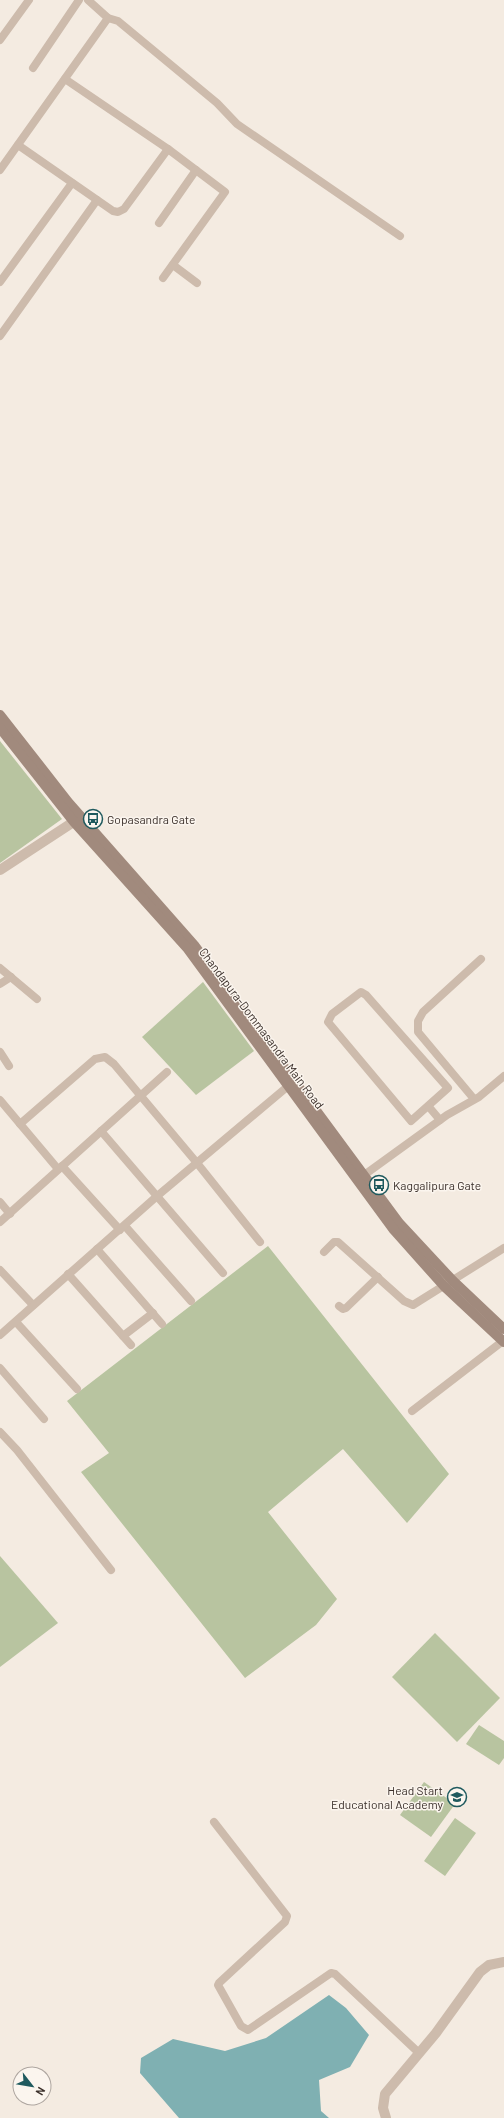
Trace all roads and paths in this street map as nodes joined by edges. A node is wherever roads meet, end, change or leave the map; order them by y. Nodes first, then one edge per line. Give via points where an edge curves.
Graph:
1 (29, 0) edge
2 (79, 0) edge
3 (88, 0) edge
4 (108, 18) junction
5 (0, 40) edge
6 (33, 68) dead end
7 (65, 78) junction
8 (18, 145) junction
9 (168, 149) junction
10 (1, 165) edge
11 (196, 170) junction
12 (72, 182) junction
13 (97, 200) junction
14 (159, 223) dead end
15 (400, 236) dead end
16 (173, 265) junction
17 (163, 278) dead end
18 (0, 282) edge
19 (197, 283) dead end
20 (0, 336) edge
21 (0, 715) edge
22 (0, 728) edge
23 (77, 819) junction
24 (0, 870) edge
25 (481, 959) dead end
26 (0, 968) edge
27 (11, 977) junction
28 (0, 984) edge
29 (37, 999) dead end
30 (1, 1056) edge
31 (9, 1066) dead end
32 (166, 1072) dead end
33 (504, 1076) edge
34 (292, 1082) junction
35 (141, 1095) junction
36 (474, 1099) junction
37 (0, 1100) edge
38 (429, 1107) junction
39 (440, 1120) junction
40 (20, 1124) junction
41 (101, 1132) junction
42 (197, 1163) junction
43 (60, 1167) junction
44 (361, 1177) junction
45 (156, 1197) junction
46 (0, 1202) edge
47 (10, 1214) junction
48 (0, 1222) edge
49 (122, 1228) junction
50 (260, 1242) dead end
51 (504, 1248) edge
52 (97, 1249) junction
53 (324, 1252) dead end
54 (0, 1270) edge
55 (223, 1273) dead end
56 (68, 1274) junction
57 (378, 1277) junction
58 (448, 1284) junction
59 (191, 1301) dead end
60 (33, 1305) junction
61 (339, 1306) dead end
62 (153, 1314) junction
63 (16, 1322) junction
64 (162, 1324) dead end
65 (504, 1329) edge
66 (0, 1336) edge
67 (123, 1336) junction
68 (504, 1341) edge
69 (131, 1345) dead end
70 (0, 1368) edge
71 (77, 1389) dead end
72 (412, 1411) dead end
73 (44, 1419) dead end
74 (0, 1432) edge
75 (111, 1570) dead end
76 (214, 1822) dead end
77 (504, 1962) edge
78 (419, 2053) junction
79 (386, 2118) edge

1 - 5 street
2 - 6 street
3 - 4 street
4 - 7 street
4 - 15 street via 118,21 217,103 237,124
7 - 8 street
7 - 9 street
8 - 10 street
8 - 12 street
9 - 11 street
9 - 13 street via 124,209 113,211
11 - 14 street
11 - 16 street via 225,192
12 - 13 street
12 - 18 street
13 - 20 street
16 - 17 street
16 - 19 street
21 - 23 main road, Chandapura-Dommasandra Main Road
22 - 23 main road, Chandapura-Dommasandra Main Road
23 - 24 street
23 - 34 main road, Chandapura-Dommasandra Main Road via 194,945
25 - 36 street via 423,1012 418,1021 418,1032
26 - 27 street
27 - 28 street
27 - 29 street
30 - 31 street
32 - 35 street
33 - 36 street
34 - 42 street
34 - 44 main road, Chandapura-Dommasandra Main Road
35 - 40 street via 105,1057 95,1059
35 - 41 street
35 - 42 street
36 - 39 street
37 - 40 street
38 - 38 street via 411,1121 328,1022 332,1014 361,992 366,995 447,1085 446,1091
38 - 39 street
39 - 44 street
40 - 43 street
41 - 43 street
41 - 45 street
42 - 45 street
42 - 50 street
43 - 47 street
43 - 49 street
44 - 58 main road, Chandapura-Dommasandra Main Road
45 - 49 street
45 - 55 street
46 - 47 street
47 - 48 street
49 - 52 street
49 - 59 street
51 - 58 street
52 - 56 street
52 - 62 street
53 - 57 street via 334,1242 338,1242
54 - 60 street
56 - 60 street
56 - 67 street
57 - 58 street via 404,1301 413,1305
57 - 61 street via 346,1308
58 - 65 main road, Chandapura-Dommasandra Main Road
58 - 68 main road, Chandapura-Dommasandra Main Road
60 - 63 street
62 - 64 street
62 - 67 street
63 - 66 street
63 - 71 street
67 - 69 street
68 - 72 street
70 - 73 street
74 - 75 street
76 - 78 street via 287,1916 285,1922 219,1982 218,1985 241,2026 248,2030 331,1973
77 - 78 street via 489,1965 480,1972
78 - 79 street via 385,2094 383,2108

